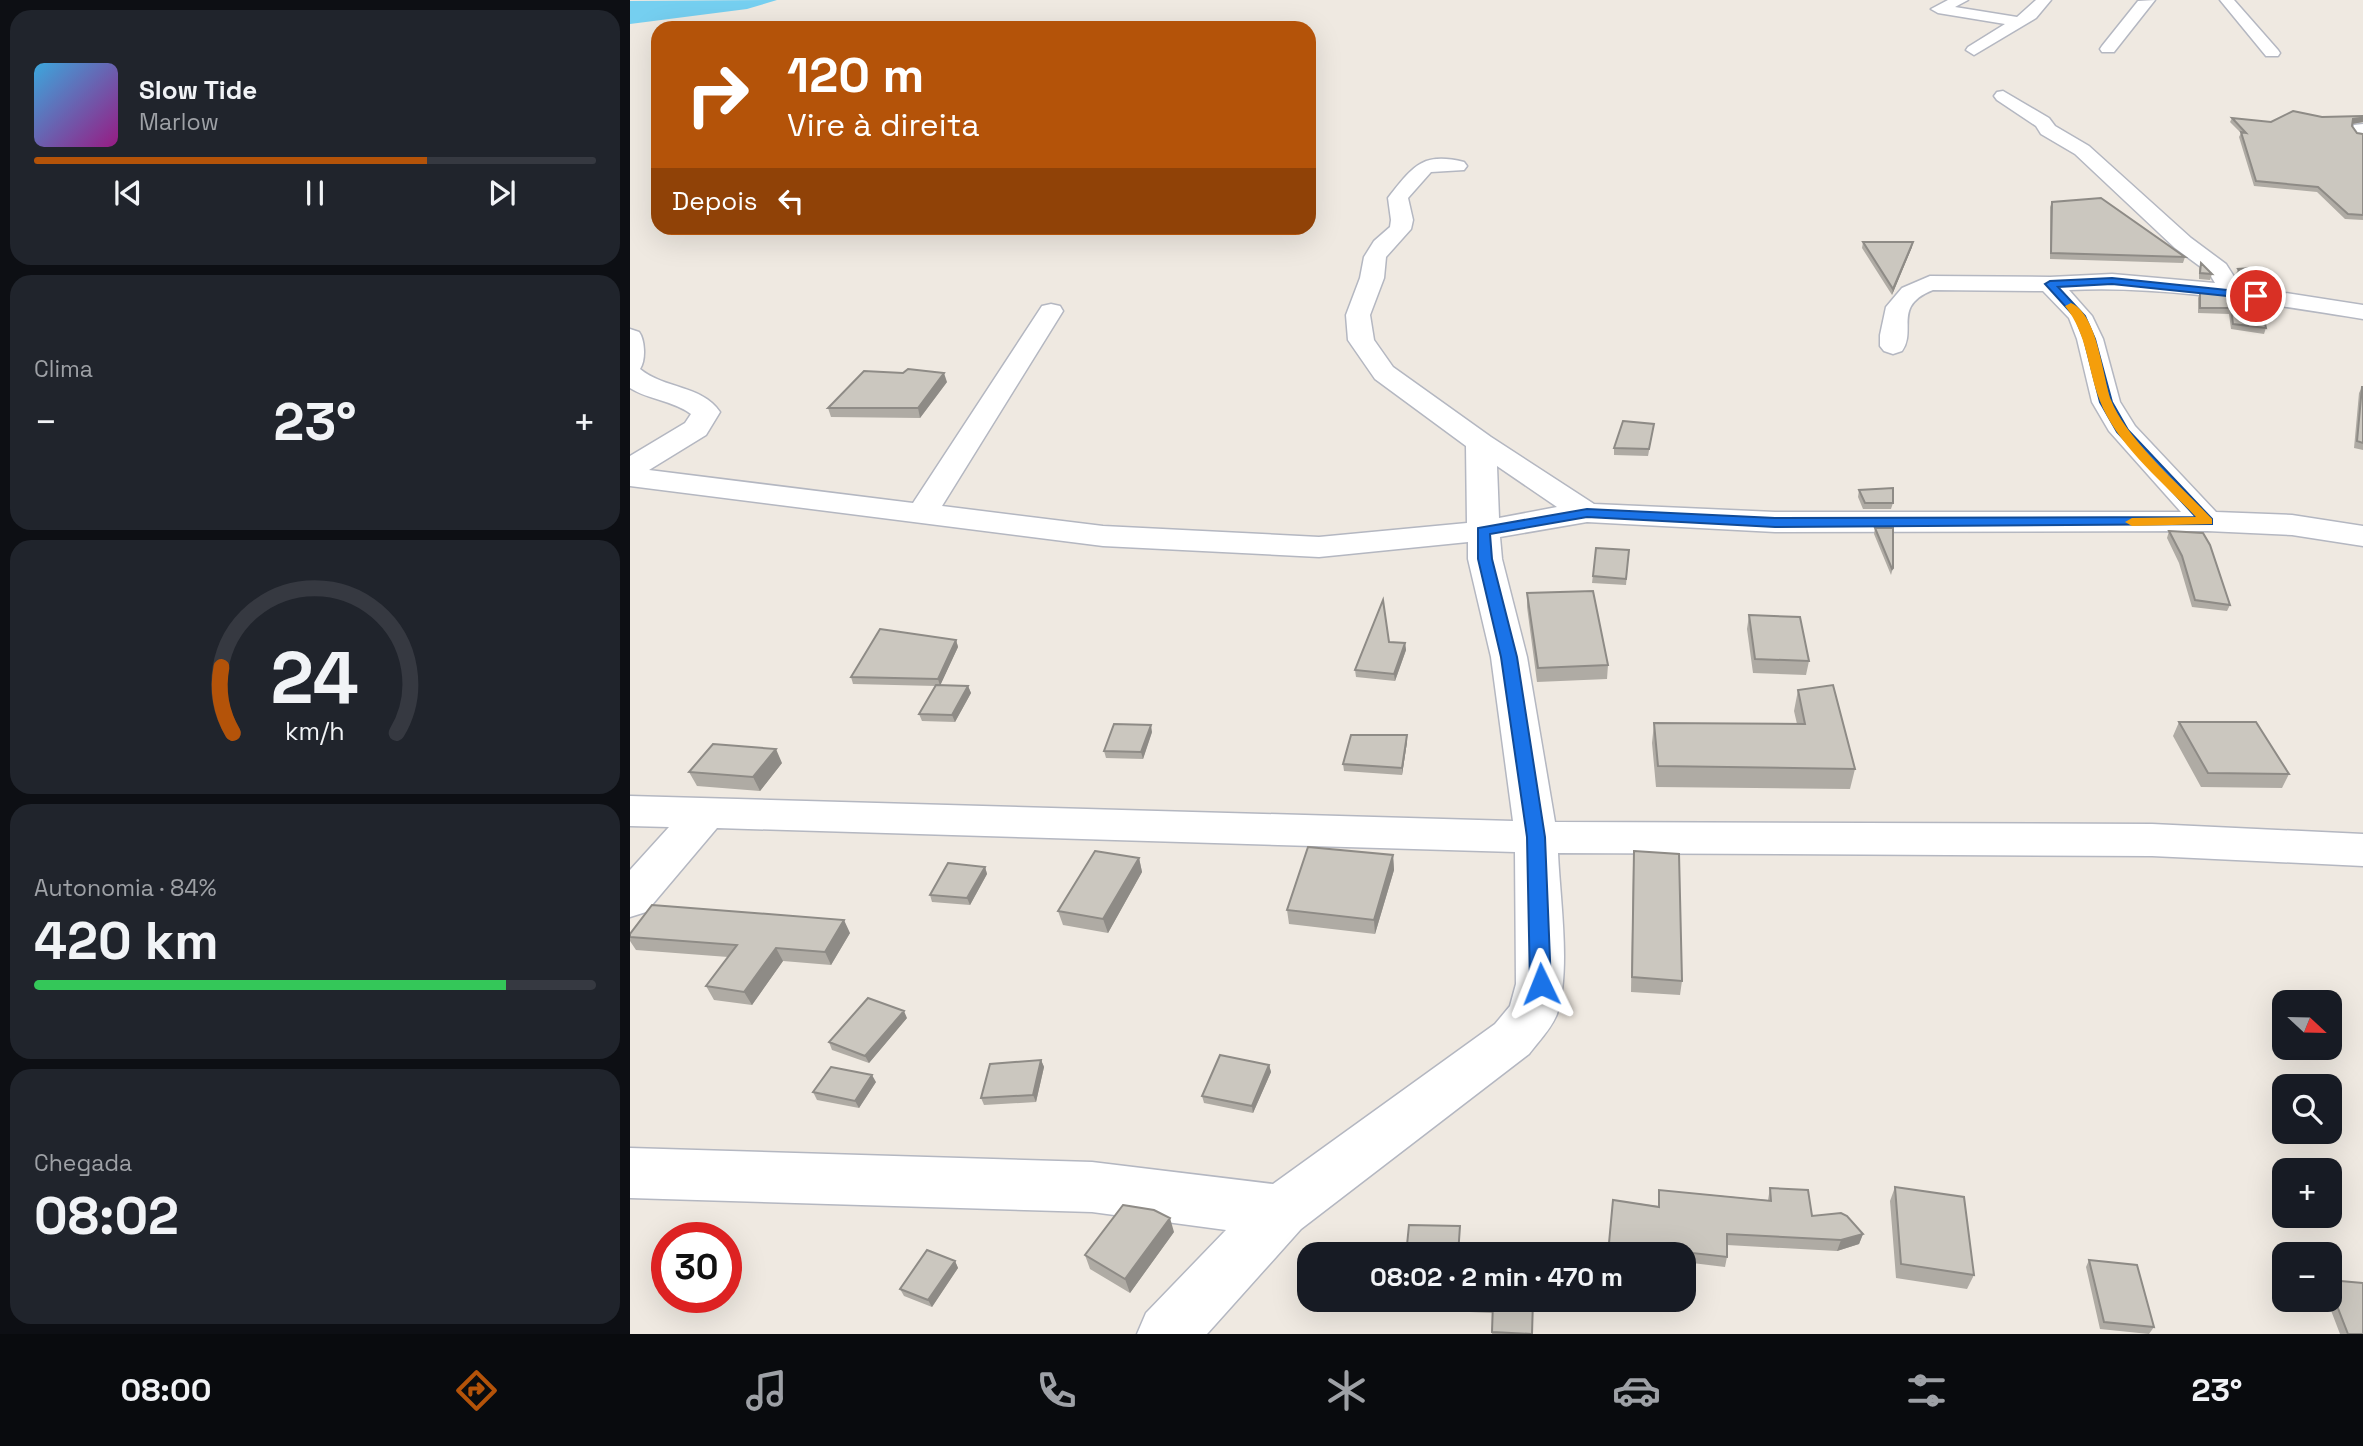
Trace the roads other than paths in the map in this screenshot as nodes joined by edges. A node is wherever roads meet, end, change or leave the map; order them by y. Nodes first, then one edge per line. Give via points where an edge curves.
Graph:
1 (1961, 0) edge
2 (2045, 0) edge
3 (2148, 0) edge
4 (2227, 0) edge
5 (2020, 22) junction
6 (2108, 49) dead end
7 (1975, 50) dead end
8 (2272, 53) dead end
9 (2003, 96) dead end
10 (1457, 166) dead end
11 (2050, 284) junction
12 (2232, 292) junction
13 (1051, 311) dead end
14 (2363, 312) edge
15 (630, 337) edge
16 (1893, 346) dead end
17 (630, 365) edge
18 (630, 374) edge
19 (1481, 443) junction
20 (630, 469) edge
21 (630, 477) edge
22 (922, 513) junction
23 (1587, 513) junction
24 (2207, 522) junction
25 (1483, 531) junction
26 (2363, 536) edge
27 (630, 811) edge
28 (707, 812) junction
29 (1536, 837) junction
30 (2363, 849) edge
31 (630, 900) edge
32 (630, 1173) edge
33 (1281, 1211) junction
34 (1167, 1334) edge

1 - 5 street via 1938,9
2 - 5 street
3 - 6 street
4 - 8 street
5 - 7 street
9 - 12 street via 2081,150 2218,269
10 - 19 street via 1427,166 1398,198 1400,229 1375,257 1358,314 1361,340 1384,373
11 - 12 street via 2112,281
11 - 16 street via 1930,282 1914,287 1892,323
11 - 24 street via 2080,316 2106,402 2123,432
12 - 14 street
13 - 22 street
15 - 17 street
18 - 20 street via 657,393 686,399 706,412 696,429
19 - 23 street
19 - 25 street
21 - 22 street
22 - 25 street via 1103,536 1250,545 1319,547
23 - 24 street via 1775,523
23 - 25 street
24 - 26 street via 2292,526
25 - 29 street via 1485,559 1509,657
27 - 28 street
28 - 29 street
28 - 31 street
29 - 30 street via 2152,840
29 - 33 street via 1541,984 1532,1015 1512,1039
32 - 33 street via 1092,1187
33 - 34 street

